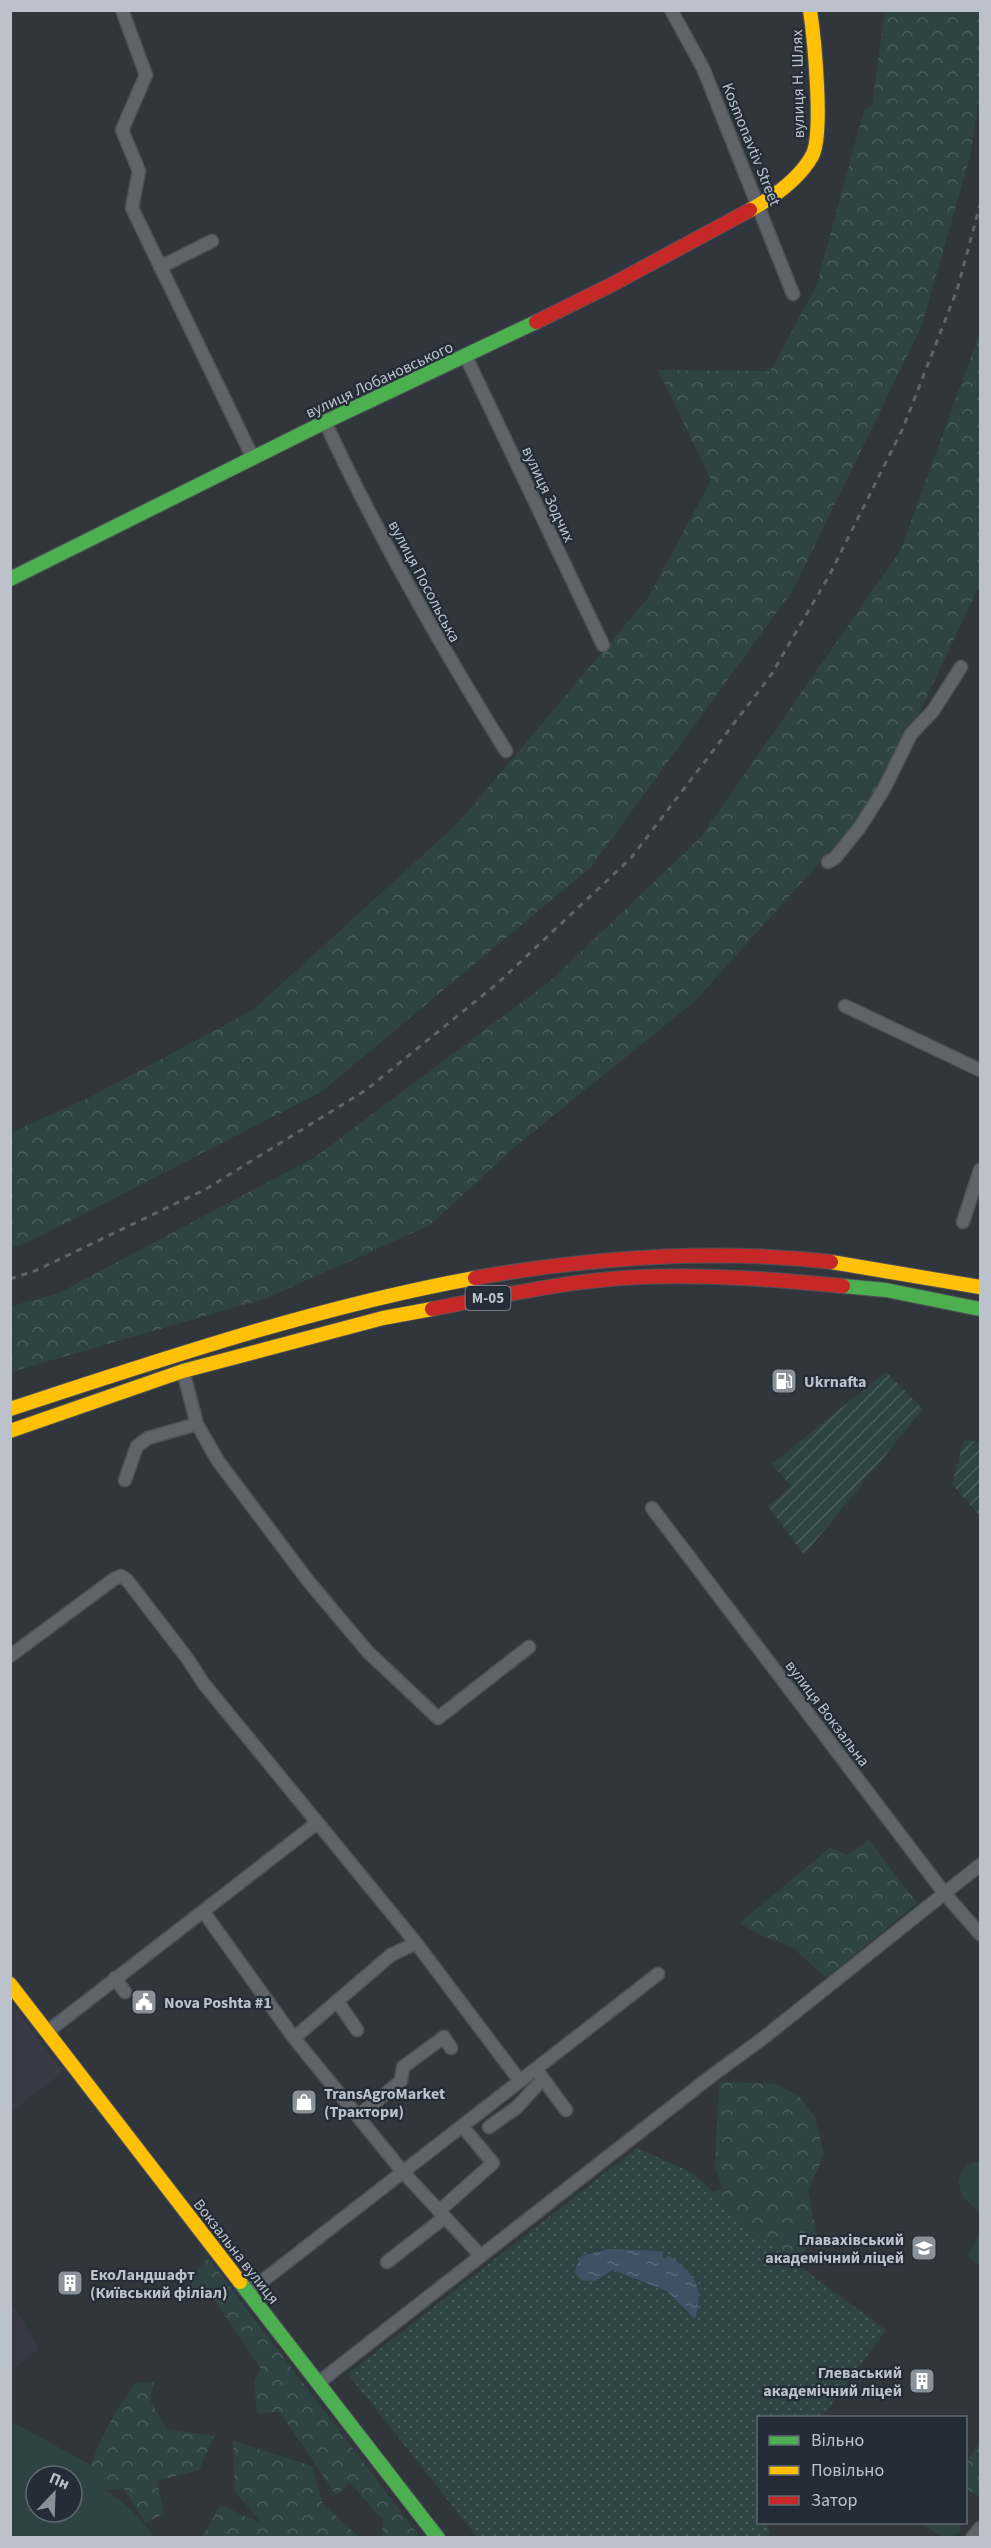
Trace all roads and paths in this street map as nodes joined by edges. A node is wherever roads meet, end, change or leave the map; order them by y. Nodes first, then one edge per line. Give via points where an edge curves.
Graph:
1 (122, 10) edge
2 (671, 10) edge
3 (810, 10) edge
4 (759, 206) junction
5 (212, 241) dead end
6 (160, 267) junction
7 (793, 294) dead end
8 (466, 357) junction
9 (325, 422) junction
10 (254, 458) junction
11 (10, 579) edge
12 (603, 645) dead end
13 (961, 667) dead end
14 (506, 751) dead end
15 (828, 862) dead end
16 (845, 1006) dead end
17 (981, 1070) edge
18 (981, 1170) edge
19 (963, 1222) dead end
20 (981, 1287) edge
21 (981, 1309) edge
22 (183, 1371) junction
23 (10, 1409) edge
24 (197, 1424) junction
25 (10, 1431) edge
26 (125, 1480) dead end
27 (652, 1508) dead end
28 (529, 1647) dead end
29 (10, 1656) edge
30 (317, 1823) junction
31 (981, 1865) edge
32 (945, 1894) junction
33 (203, 1911) junction
34 (981, 1934) edge
35 (416, 1943) junction
36 (658, 1974) dead end
37 (115, 1978) junction
38 (10, 1984) edge
39 (125, 1992) dead end
40 (337, 2001) junction
41 (357, 2030) dead end
42 (47, 2032) junction
43 (294, 2038) junction
44 (451, 2048) dead end
45 (539, 2074) junction
46 (520, 2081) junction
47 (566, 2110) dead end
48 (358, 2116) junction
49 (462, 2126) junction
50 (489, 2127) dead end
51 (403, 2172) junction
52 (442, 2214) junction
53 (481, 2256) junction
54 (387, 2262) dead end
55 (247, 2291) junction
56 (318, 2383) junction
57 (981, 2528) edge
58 (438, 2538) edge
59 (972, 2538) edge

1 - 6 street via 146,75 123,130 139,171 132,208
2 - 4 street, Kosmonavtiv Street via 703,68
3 - 4 main road, вулиця Н. Шлях via 817,126 813,155 794,179
4 - 7 street, Kosmonavtiv Street
4 - 8 main road, вулиця Лобановського via 613,285
5 - 6 street
6 - 10 street
8 - 9 main road, вулиця Лобановського
8 - 12 street, вулиця Зодчих
9 - 10 main road, вулиця Лобановського
9 - 14 street, вулиця Посольська via 442,648
10 - 11 main road, вулиця Лобановського
13 - 15 street via 933,711 911,734 860,827
16 - 17 street
18 - 19 street
20 - 23 main road, М-05 via 836,1262 760,1256 704,1254 590,1260 377,1297 228,1338
21 - 22 main road, М-05 via 816,1281 750,1276 638,1277 540,1289 383,1318
22 - 24 street
22 - 25 main road, М-05
24 - 26 street via 148,1438 137,1446
24 - 28 street via 218,1461 309,1582 368,1652 438,1718
27 - 32 street, вулиця Вокзальна
29 - 30 street via 121,1576
30 - 33 street
30 - 35 street
31 - 32 street
32 - 34 street, вулиця Вокзальна
32 - 53 street
33 - 37 street
33 - 43 street
35 - 40 street via 392,1955
35 - 46 street
36 - 45 street
37 - 39 street
37 - 42 street
38 - 42 main road, Вокзальна вулиця
40 - 41 street
40 - 43 street
42 - 55 main road, Вокзальна вулиця
43 - 48 street
44 - 48 street via 444,2037 403,2067 401,2081
45 - 46 street
45 - 47 street
45 - 50 street via 516,2108
46 - 49 street
48 - 51 street
49 - 51 street
49 - 52 street via 493,2163
51 - 52 street
51 - 55 street
52 - 53 street
52 - 54 street
53 - 56 street
55 - 56 main road, Вокзальна вулиця
56 - 58 main road, Вокзальна вулиця
57 - 59 street

